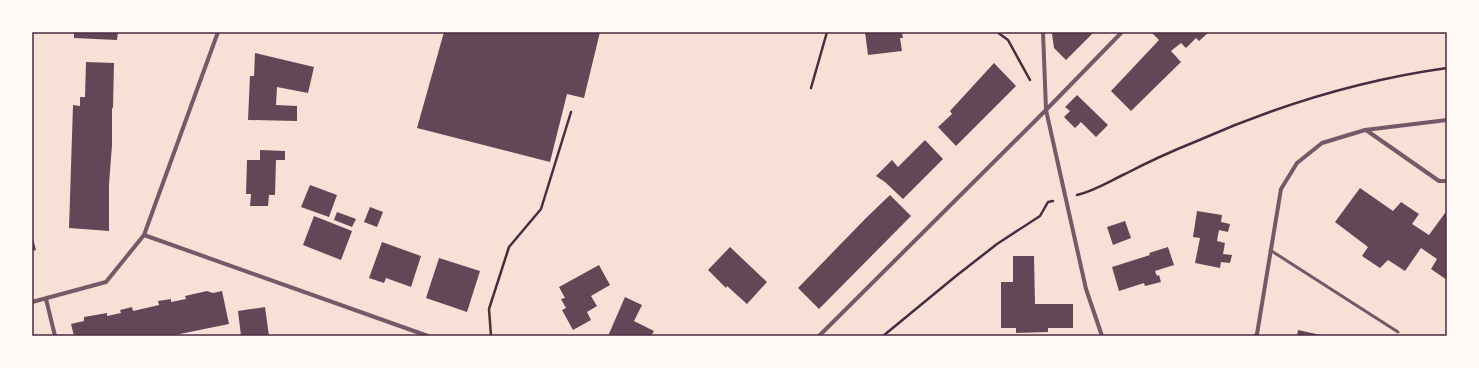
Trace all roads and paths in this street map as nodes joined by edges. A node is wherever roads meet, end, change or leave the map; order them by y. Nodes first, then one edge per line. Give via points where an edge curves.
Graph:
1 (218, 32) edge
2 (827, 32) edge
3 (997, 32) edge
4 (1043, 32) edge
5 (1122, 32) edge
6 (1447, 68) edge
7 (1032, 83) dead end
8 (811, 88) dead end
9 (1046, 110) junction
10 (571, 112) dead end
11 (1447, 120) edge
12 (1365, 130) junction
13 (1447, 181) edge
14 (1090, 190) dead end
15 (1040, 216) dead end
16 (144, 236) junction
17 (1270, 250) junction
18 (46, 299) junction
19 (32, 302) edge
20 (1398, 332) dead end
21 (55, 336) edge
22 (428, 336) edge
23 (491, 336) edge
24 (819, 336) edge
25 (883, 336) edge
26 (1102, 336) edge
27 (1255, 336) edge

1 - 16 street
2 - 8 path
3 - 7 path via 1008,40
4 - 9 street
5 - 9 street
6 - 14 path via 1414,72 1323,95 1245,121 1156,158
9 - 24 street
9 - 26 street via 1086,289
10 - 23 path via 541,209 509,247 489,309
11 - 12 street
12 - 13 street via 1439,181
12 - 17 street via 1322,144 1297,163 1281,189
15 - 25 path via 991,249
16 - 18 street via 106,282
16 - 22 street
17 - 20 lane
17 - 27 street
18 - 19 street
18 - 21 street

